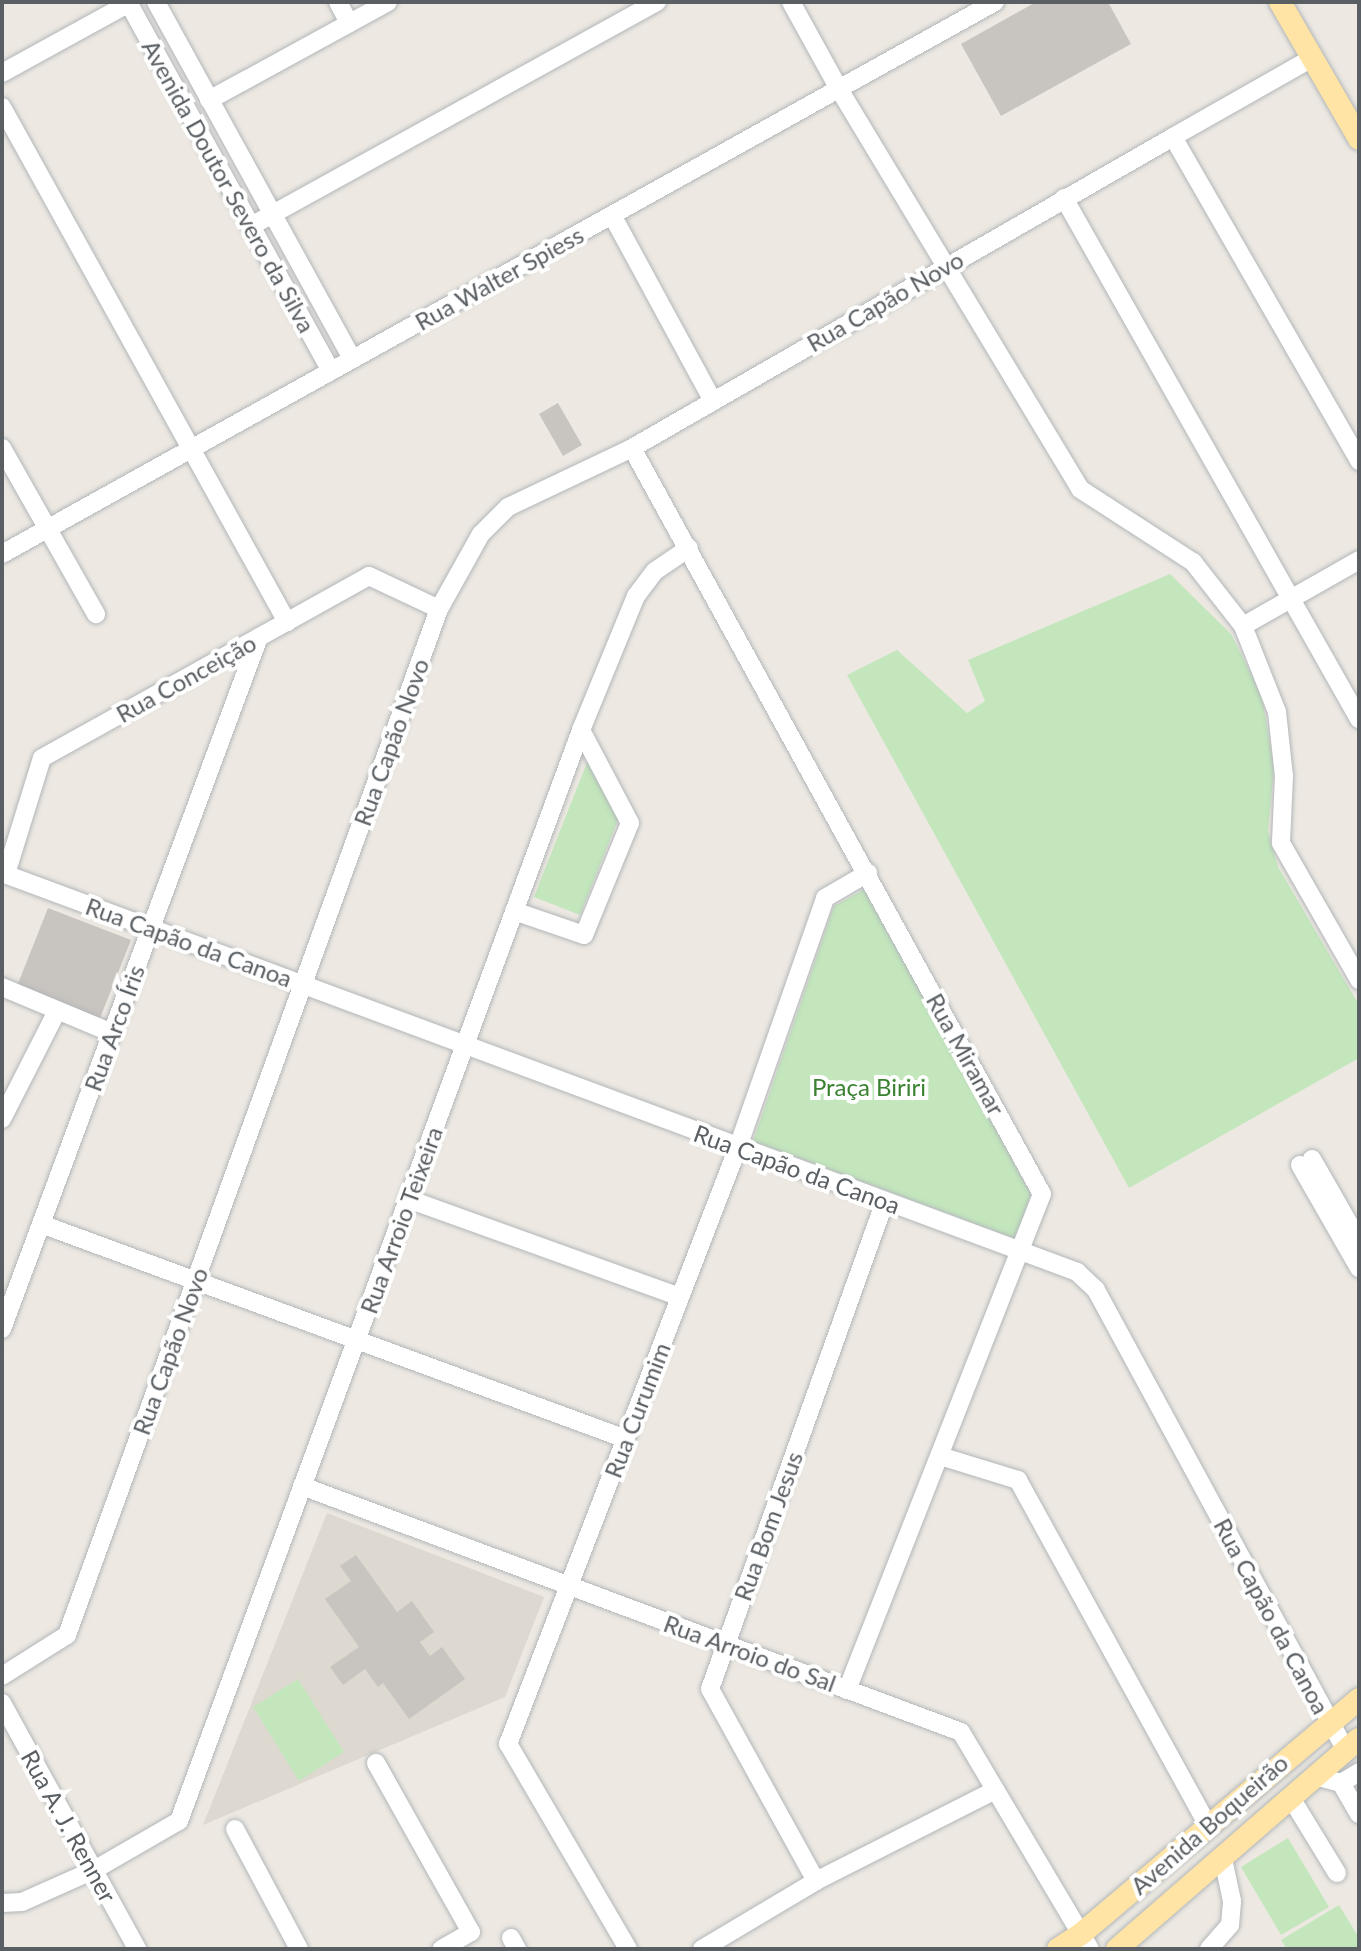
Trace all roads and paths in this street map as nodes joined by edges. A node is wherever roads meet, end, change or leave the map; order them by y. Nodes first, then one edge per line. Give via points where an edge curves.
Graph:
1 (156, 2) edge
2 (338, 2) edge
3 (388, 2) edge
4 (657, 2) edge
5 (791, 2) edge
6 (995, 2) edge
7 (1280, 2) edge
8 (129, 3) edge
9 (349, 23) junction
10 (1312, 58) junction
11 (2, 73) edge
12 (839, 89) junction
13 (209, 100) junction
14 (2, 107) edge
15 (1173, 137) junction
16 (1359, 139) edge
17 (1064, 198) junction
18 (272, 214) junction
19 (612, 215) junction
20 (251, 226) junction
21 (945, 265) junction
22 (352, 359) junction
23 (331, 371) junction
24 (713, 401) junction
25 (2, 448) edge
26 (632, 448) junction
27 (190, 449) junction
28 (1359, 461) edge
29 (47, 529) junction
30 (689, 548) junction
31 (2, 554) edge
32 (1359, 560) edge
33 (1291, 599) junction
34 (439, 609) junction
35 (96, 614) dead end
36 (287, 622) junction
37 (1243, 626) junction
38 (259, 637) junction
39 (1359, 719) edge
40 (581, 730) junction
41 (4, 873) edge
42 (868, 873) junction
43 (514, 911) junction
44 (151, 928) junction
45 (1359, 980) edge
46 (303, 984) junction
47 (2, 987) edge
48 (57, 1011) junction
49 (112, 1033) junction
50 (465, 1045) junction
51 (2, 1119) edge
52 (738, 1147) junction
53 (408, 1199) junction
54 (885, 1201) junction
55 (41, 1224) junction
56 (1359, 1241) edge
57 (1022, 1252) junction
58 (1359, 1268) edge
59 (195, 1282) junction
60 (680, 1297) junction
61 (4, 1317) edge
62 (355, 1342) junction
63 (626, 1439) junction
64 (940, 1456) junction
65 (302, 1486) junction
66 (569, 1586) junction
67 (726, 1644) junction
68 (2, 1676) edge
69 (847, 1690) junction
70 (1359, 1699) edge
71 (2, 1703) edge
72 (1328, 1723) junction
73 (1352, 1744) edge
74 (376, 1763) dead end
75 (1359, 1772) edge
76 (1315, 1776) junction
77 (1341, 1783) junction
78 (995, 1790) junction
79 (1291, 1798) junction
80 (1359, 1814) edge
81 (1208, 1826) junction
82 (235, 1829) dead end
83 (1223, 1859) junction
84 (94, 1870) junction
85 (1337, 1873) dead end
86 (816, 1881) junction
87 (2, 1903) edge
88 (1086, 1942) edge
89 (137, 1949) edge
90 (299, 1949) edge
91 (441, 1949) edge
92 (628, 1949) edge
93 (702, 1949) edge
94 (1058, 1949) edge
95 (1117, 1949) edge
96 (1209, 1949) edge

1 - 13 street, Avenida Doutor Severo da Silva
2 - 9 street
3 - 9 street
4 - 18 street
5 - 12 street
6 - 12 street, Rua Walter Spiess
7 - 10 main road
8 - 11 street
8 - 20 street, Avenida Doutor Severo da Silva
9 - 13 street
10 - 15 street, Rua Capão Novo
10 - 16 main road
12 - 19 street, Rua Walter Spiess
12 - 21 street
13 - 18 street, Avenida Doutor Severo da Silva
14 - 27 street
15 - 17 street, Rua Capão Novo
15 - 28 street
17 - 21 street, Rua Capão Novo
17 - 33 street
18 - 20 street
18 - 22 street, Avenida Doutor Severo da Silva
19 - 22 street, Rua Walter Spiess
19 - 24 street
20 - 23 street, Avenida Doutor Severo da Silva
21 - 24 street, Rua Capão Novo
21 - 37 street via 1080,489 1193,562
22 - 23 street, Rua Walter Spiess
23 - 27 street, Rua Walter Spiess
24 - 26 street, Rua Capão Novo
25 - 29 street
26 - 30 street, Rua Miramar
26 - 34 street, Rua Capão Novo via 508,507 481,534
27 - 29 street, Rua Walter Spiess
27 - 36 street
29 - 31 street, Rua Walter Spiess
29 - 35 street
30 - 40 street, Rua Arroio Teixeira via 655,571 636,596
30 - 42 street, Rua Miramar
32 - 33 street
33 - 37 street
33 - 39 street
34 - 36 street, Rua Conceição via 369,576
34 - 46 street, Rua Capão Novo
36 - 38 street, Rua Conceição
37 - 45 street via 1277,712 1284,776 1281,843
38 - 41 street, Rua Conceição via 42,758
38 - 44 street, Rua Arco Íris
40 - 43 street, Rua Arroio Teixeira
40 - 43 street via 630,823 584,935
41 - 44 street, Rua Capão da Canoa
42 - 52 street, Rua Curumim via 825,898
42 - 57 street, Rua Miramar via 1042,1194
43 - 50 street, Rua Arroio Teixeira
44 - 46 street, Rua Capão da Canoa
44 - 49 street, Rua Arco Íris
46 - 50 street, Rua Capão da Canoa
46 - 59 street, Rua Capão Novo
47 - 48 street
48 - 49 street
48 - 51 street
49 - 55 street, Rua Arco Íris
50 - 52 street, Rua Capão da Canoa
50 - 53 street, Rua Arroio Teixeira
52 - 54 street, Rua Capão da Canoa
52 - 60 street, Rua Curumim
53 - 60 street
53 - 62 street, Rua Arroio Teixeira
54 - 57 street, Rua Capão da Canoa
54 - 67 street, Rua Bom Jesus
55 - 59 street
55 - 61 street, Rua Arco Íris
56 - 58 street via 1306,1162
57 - 64 street, Rua Miramar
57 - 72 street, Rua Capão da Canoa via 1077,1272 1096,1290
59 - 62 street
59 - 68 street, Rua Capão Novo via 67,1635
60 - 63 street, Rua Curumim
62 - 63 street
62 - 65 street, Rua Arroio Teixeira
63 - 66 street, Rua Curumim
64 - 69 street, Rua Miramar
64 - 81 street via 1018,1480
65 - 66 street, Rua Arroio do Sal
65 - 84 street, Rua Arroio Teixeira via 179,1821
66 - 67 street, Rua Arroio do Sal
66 - 92 street, Rua Curumim via 508,1744
67 - 69 street, Rua Arroio do Sal
67 - 86 street, Rua Bom Jesus via 710,1689
69 - 78 street, Rua Arroio do Sal via 961,1732
70 - 72 main road, Avenida Boqueirão
71 - 84 street, Rua A. J. Renner
72 - 73 street, Rua Capão da Canoa
72 - 81 main road, Avenida Boqueirão
73 - 76 main road, Avenida Boqueirão
74 - 91 street via 471,1932
75 - 77 street
76 - 77 street
76 - 79 main road, Avenida Boqueirão
77 - 80 street
78 - 86 street
78 - 88 street, Rua Arroio do Sal
79 - 83 main road, Avenida Boqueirão
79 - 85 street
81 - 88 main road, Avenida Boqueirão
82 - 90 street
83 - 95 main road, Avenida Boqueirão
83 - 96 street via 1232,1901 1230,1925
84 - 87 street, Rua Arroio Teixeira via 22,1902
84 - 89 street, Rua A. J. Renner
86 - 93 street
88 - 94 main road, Avenida Boqueirão

